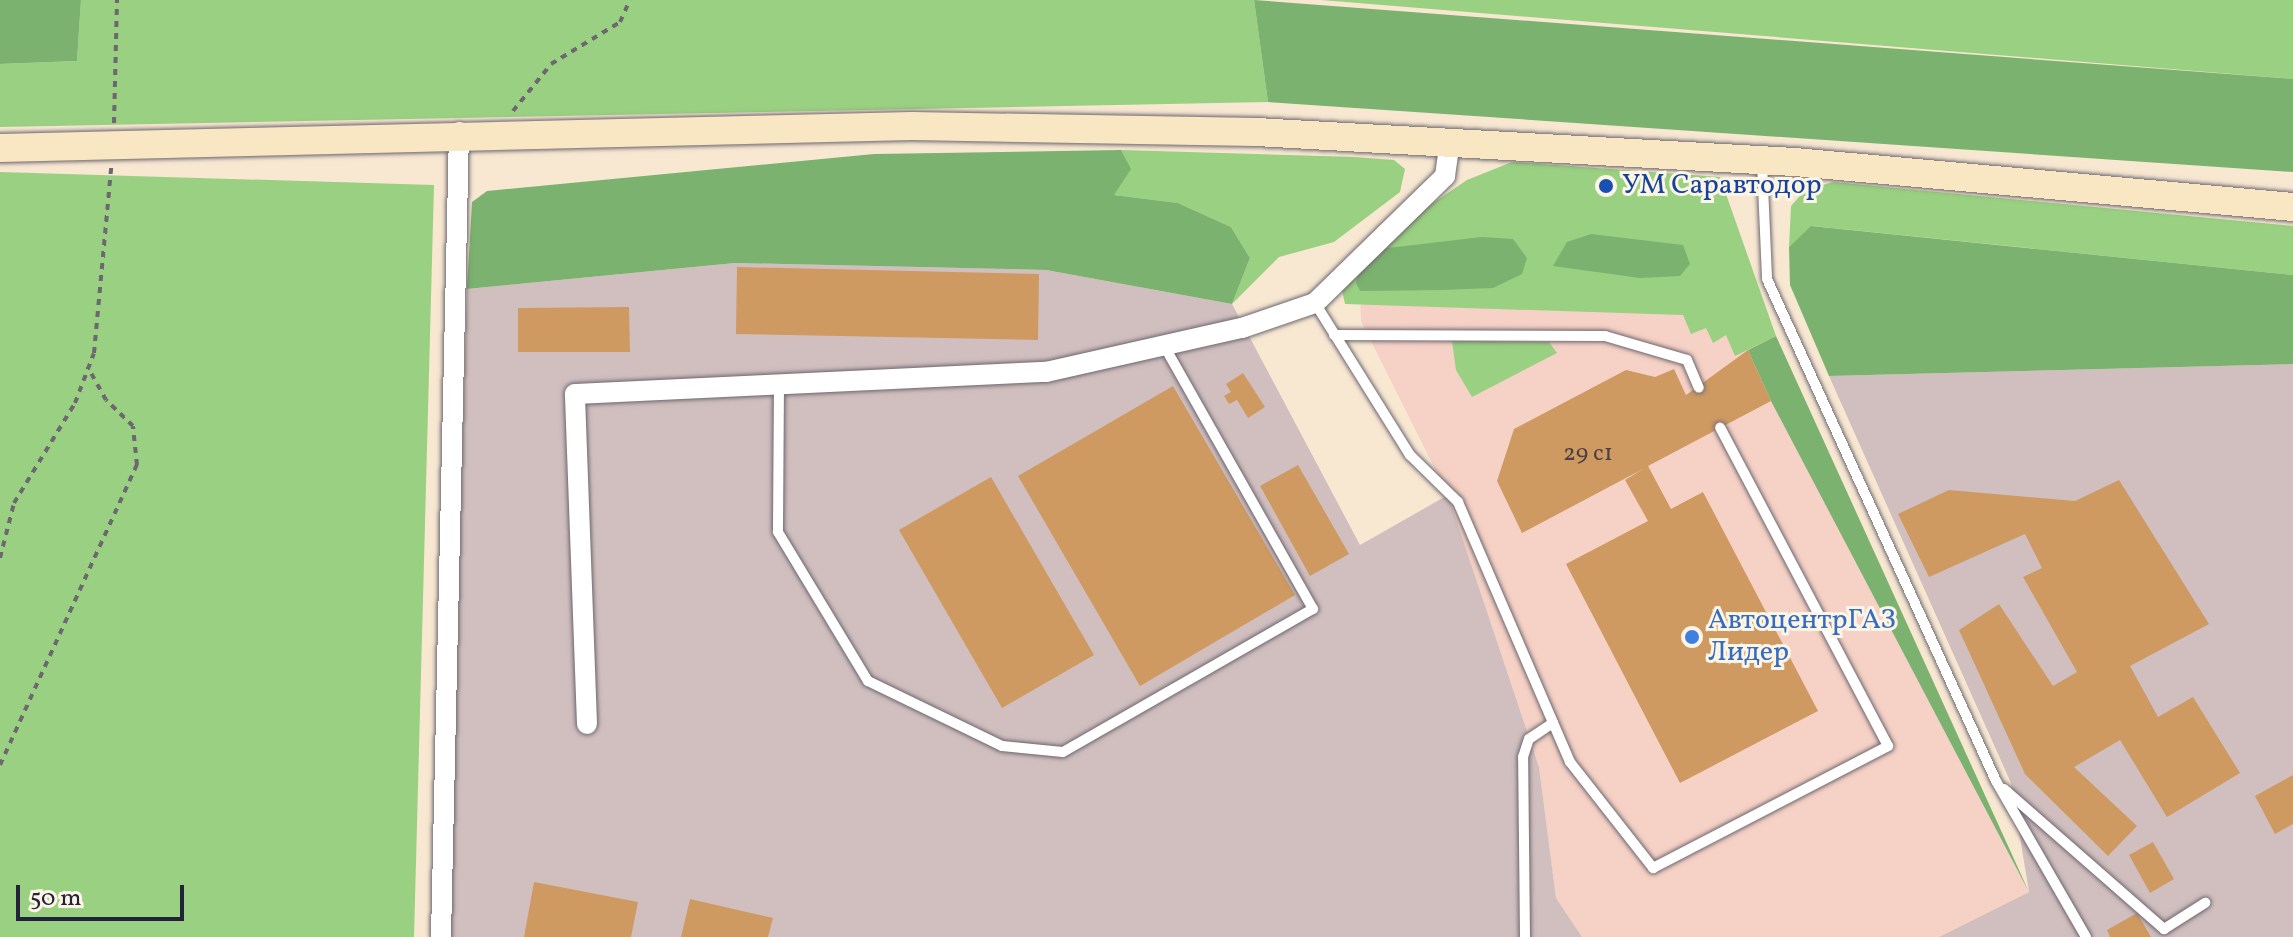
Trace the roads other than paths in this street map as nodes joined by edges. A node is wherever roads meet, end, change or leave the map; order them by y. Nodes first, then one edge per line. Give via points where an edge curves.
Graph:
1 (459, 132) junction
2 (1450, 141) junction
3 (0, 148) edge
4 (1762, 161) junction
5 (2293, 207) edge
6 (1315, 303) junction
7 (1334, 335) junction
8 (1164, 346) junction
9 (779, 384) junction
10 (1699, 388) dead end
11 (1720, 428) dead end
12 (1553, 723) junction
13 (587, 724) dead end
14 (1996, 781) junction
15 (2205, 903) dead end
16 (441, 937) edge
17 (1525, 937) edge
18 (2086, 937) edge

1 - 2 main road via 912,126
1 - 3 main road
1 - 16 street
2 - 4 main road
2 - 6 street via 1445,176
4 - 5 main road
4 - 14 lane via 1767,279
6 - 7 lane
6 - 8 street
7 - 10 lane via 1605,336 1687,360
7 - 12 lane via 1410,455 1458,502
8 - 9 street via 1046,372
8 - 9 lane via 1313,609 1063,752 1002,746 868,681 778,532
9 - 13 street via 575,394
11 - 12 lane via 1888,746 1653,868 1570,762
12 - 17 lane via 1529,739 1523,757
14 - 15 lane via 2164,929
14 - 18 lane

